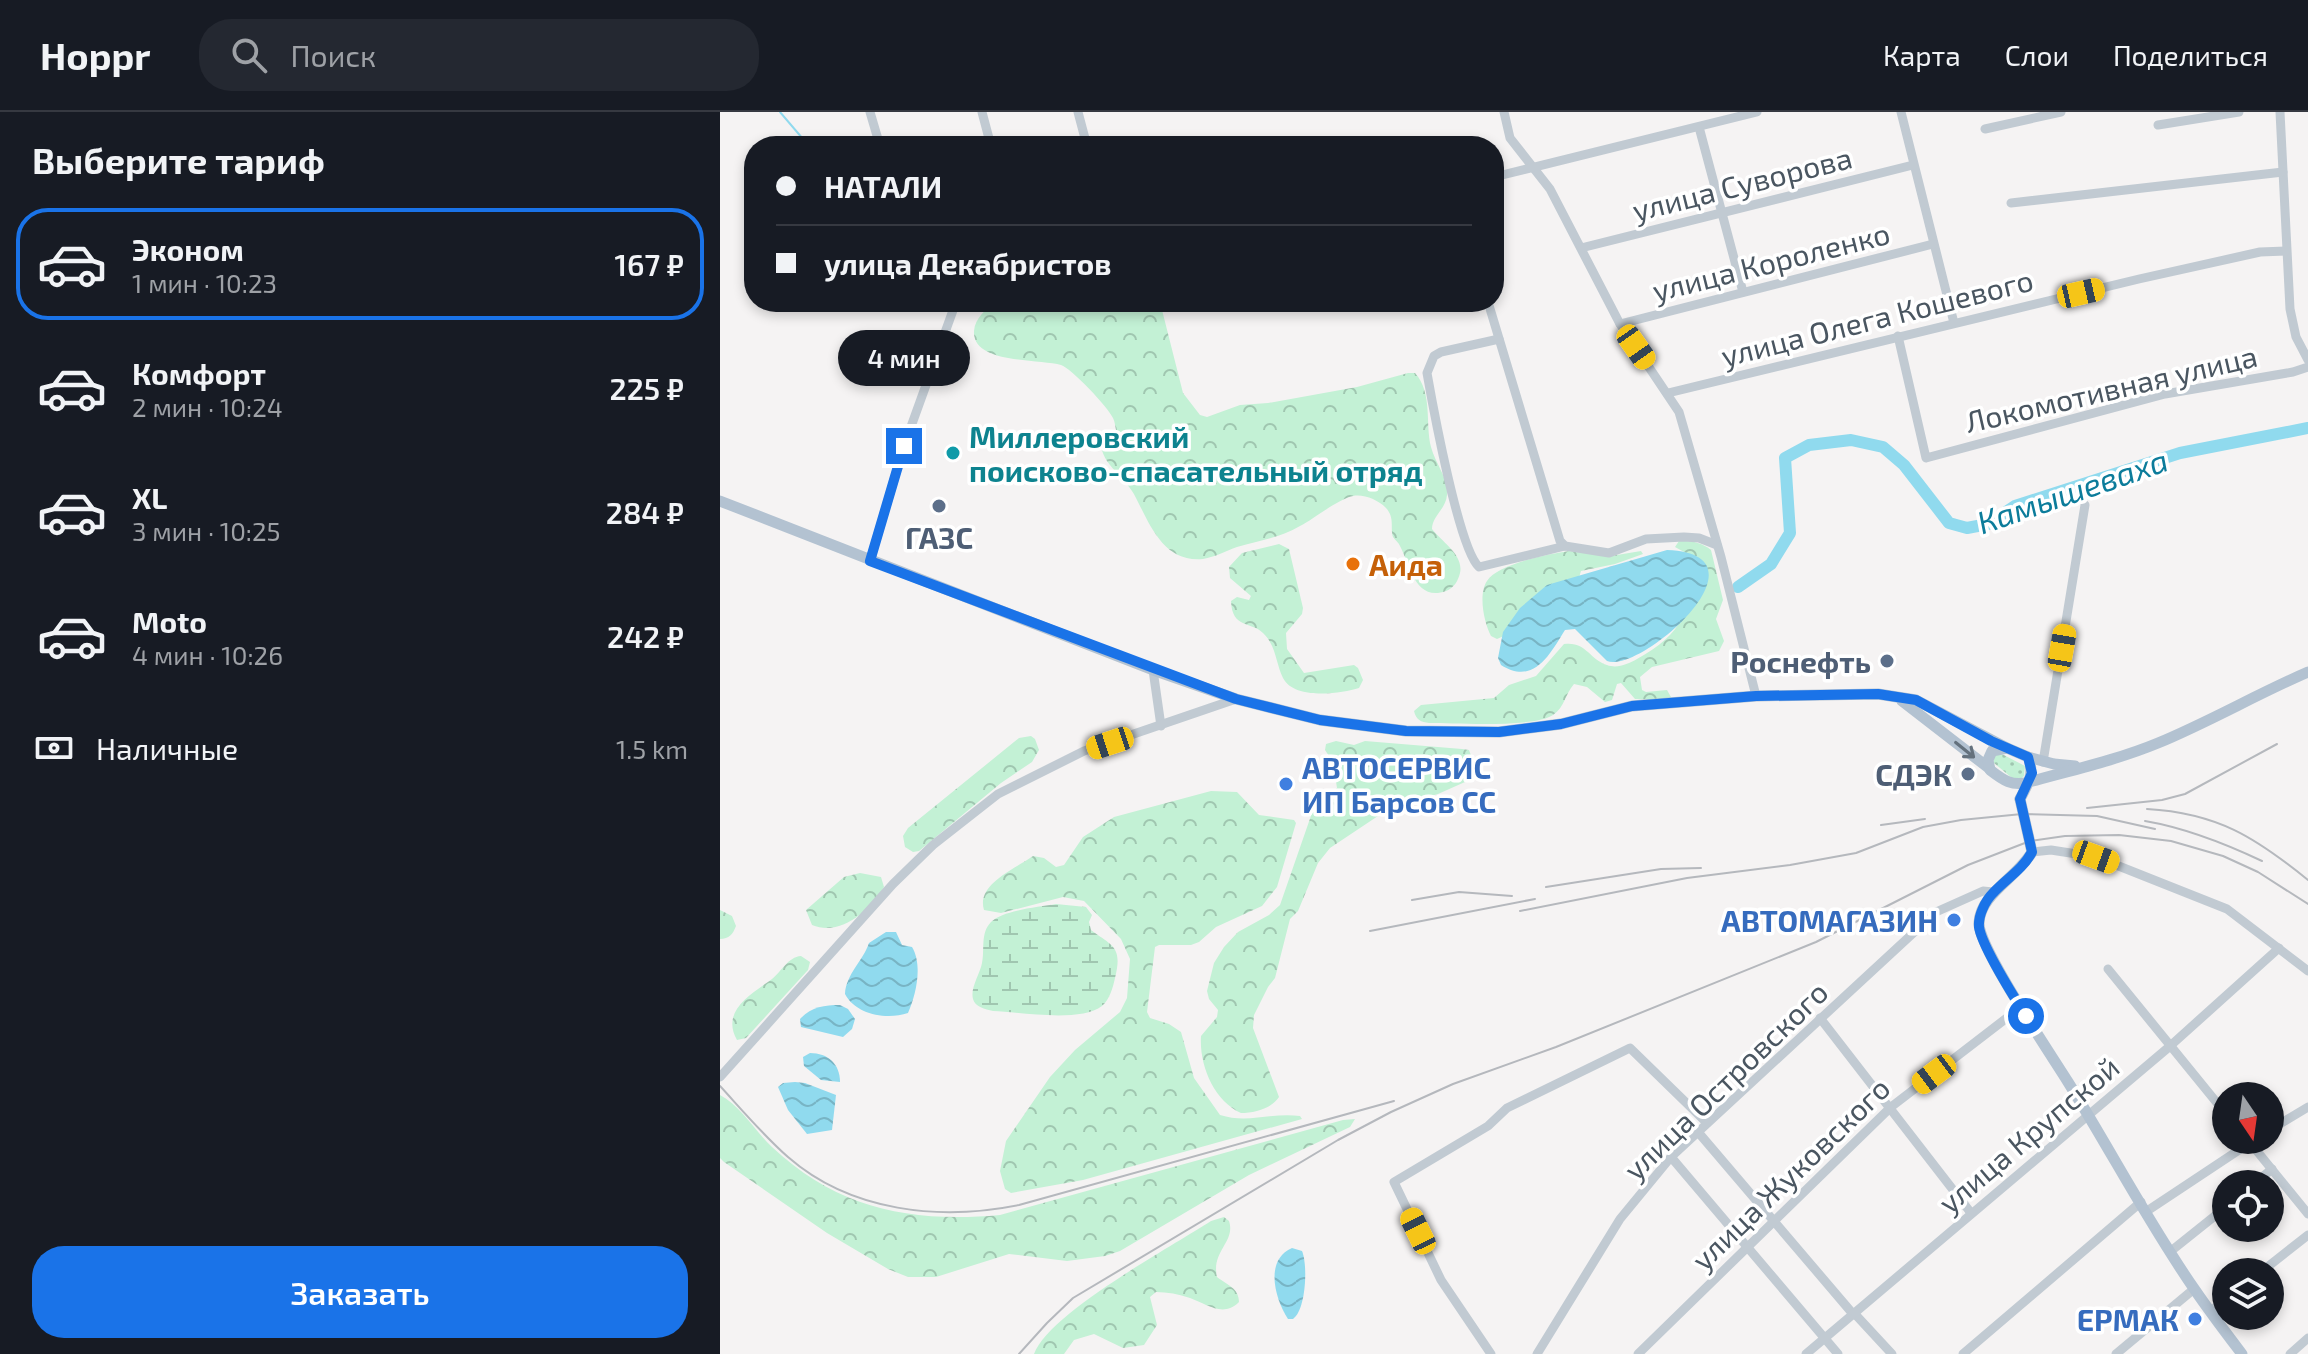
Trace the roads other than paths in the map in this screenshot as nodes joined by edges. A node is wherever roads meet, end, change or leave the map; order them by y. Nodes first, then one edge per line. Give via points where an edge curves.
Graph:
1 (870, 112) edge
2 (982, 112) edge
3 (1078, 112) edge
4 (1504, 112) edge
5 (1757, 112) edge
6 (1901, 112) edge
7 (2061, 112) edge
8 (2239, 112) edge
9 (2280, 112) edge
10 (2202, 115) edge
11 (2158, 125) dead end
12 (1699, 127) junction
13 (1985, 129) dead end
14 (877, 136) edge
15 (988, 136) edge
16 (1084, 136) edge
17 (1913, 165) junction
18 (1535, 167) junction
19 (2283, 172) junction
20 (1504, 175) edge
21 (2011, 203) dead end
22 (1722, 213) junction
23 (1933, 244) junction
24 (1581, 248) junction
25 (2286, 251) junction
26 (1743, 292) junction
27 (952, 312) edge
28 (1491, 312) edge
29 (1954, 323) junction
30 (1620, 324) junction
31 (1898, 336) junction
32 (1499, 339) junction
33 (2308, 360) edge
34 (2308, 367) edge
35 (1668, 393) junction
36 (721, 504) edge
37 (2085, 505) dead end
38 (1717, 545) junction
39 (1565, 546) junction
40 (870, 561) junction
41 (1153, 670) junction
42 (2308, 672) edge
43 (1756, 696) junction
44 (1895, 697) junction
45 (1236, 699) junction
46 (1161, 726) junction
47 (2007, 748) junction
48 (2028, 757) junction
49 (2043, 762) junction
50 (2087, 765) junction
51 (1990, 770) junction
52 (2003, 780) junction
53 (2029, 782) junction
54 (2020, 799) junction
55 (2032, 852) junction
56 (1993, 892) junction
57 (2279, 948) junction
58 (2108, 969) dead end
59 (2308, 971) edge
60 (2021, 1007) junction
61 (1820, 1018) junction
62 (2169, 1047) junction
63 (720, 1077) edge
64 (2212, 1098) edge
65 (1891, 1107) junction
66 (2308, 1107) edge
67 (2088, 1114) junction
68 (2284, 1122) edge
69 (1707, 1123) junction
70 (1698, 1132) junction
71 (2230, 1154) edge
72 (2261, 1154) edge
73 (1671, 1157) junction
74 (2272, 1169) joint
75 (2144, 1207) junction
76 (1971, 1213) junction
77 (2308, 1214) edge
78 (2212, 1218) edge
79 (1773, 1220) junction
80 (2308, 1235) edge
81 (1747, 1246) junction
82 (2171, 1251) junction
83 (2279, 1258) edge
84 (2194, 1289) junction
85 (2211, 1311) joint
86 (1854, 1313) junction
87 (1825, 1338) junction
88 (2308, 1338) edge
89 (1491, 1354) edge
90 (1537, 1354) edge
91 (1638, 1354) edge
92 (1806, 1354) edge
93 (1838, 1354) edge
94 (1892, 1354) edge
95 (1963, 1354) edge
96 (2116, 1354) edge
97 (2242, 1354) edge
98 (2290, 1354) edge

1 - 14 street
2 - 15 street
3 - 16 street
4 - 18 street via 1510,138
5 - 12 street
6 - 17 street
7 - 13 street
8 - 10 street
9 - 19 street
10 - 11 street
12 - 18 street
12 - 22 street
17 - 22 street, улица Суворова
17 - 23 street
18 - 20 street
18 - 24 street
19 - 21 street
19 - 25 street
22 - 24 street, улица Суворова
22 - 26 street
23 - 26 street, улица Короленко
23 - 29 street
24 - 30 street
25 - 29 street, улица Олега Кошевого
25 - 33 street via 2291,323
26 - 30 street, улица Короленко
27 - 40 street
28 - 32 street
29 - 31 street, улица Олега Кошевого
30 - 35 street
31 - 34 street, Локомотивная улица via 1926,458 2165,394
31 - 35 street, улица Олега Кошевого
32 - 39 street via 1556,533
32 - 39 street via 1441,352 1427,373 1456,512 1479,567
35 - 38 street via 1687,434
36 - 40 main road
37 - 49 street
38 - 39 street via 1673,537 1646,539 1609,553
38 - 43 street
40 - 41 main road
41 - 45 main road
41 - 46 street
42 - 50 main road via 2155,745
43 - 44 main road
43 - 45 main road via 1632,706 1526,729 1436,733 1320,720
44 - 47 main road via 1916,700
44 -> 51 main road
45 - 46 street
46 - 63 street via 1084,751 998,794 933,845
47 - 48 main road
47 - 51 main road via 1989,754
48 - 49 main road
48 - 53 main road
49 - 50 main road
50 - 53 main road
51 - 52 main road
52 - 53 main road
52 - 54 main road
53 - 54 main road
54 - 55 main road
55 - 56 main road via 2024,866
55 - 57 street via 2096,857 2152,878 2227,909
56 - 60 main road via 1979,925
56 - 61 street, улица Островского via 1983,891 1936,912
57 - 59 street
57 - 62 street, улица Крупской
58 - 62 street
60 - 65 street, улица Жуковского
60 - 67 main road
61 - 65 street
61 - 69 street, улица Островского
62 - 64 street
62 - 67 street, улица Крупской
65 - 76 street
65 - 79 street, улица Жуковского
66 - 68 street
67 - 75 main road
67 - 76 street, улица Крупской
69 - 70 street, улица Островского
69 - 89 street via 1630,1048 1507,1108 1488,1126 1394,1182 1441,1280
70 - 73 street, улица Островского
70 - 79 street
71 - 75 street
72 - 74 street
73 - 81 street
73 - 90 street, улица Островского via 1620,1219
74 - 77 street
75 - 82 main road
75 - 95 street
76 - 86 street, улица Крупской
78 - 82 street
79 - 81 street, улица Жуковского
79 - 86 street
80 - 83 street
81 - 87 street
81 - 91 street, улица Жуковского
82 - 84 main road
84 - 85 main road
84 - 96 street
85 - 97 main road
86 - 87 street, улица Крупской
86 - 94 street
87 - 92 street, улица Крупской
87 - 93 street
88 - 98 street

